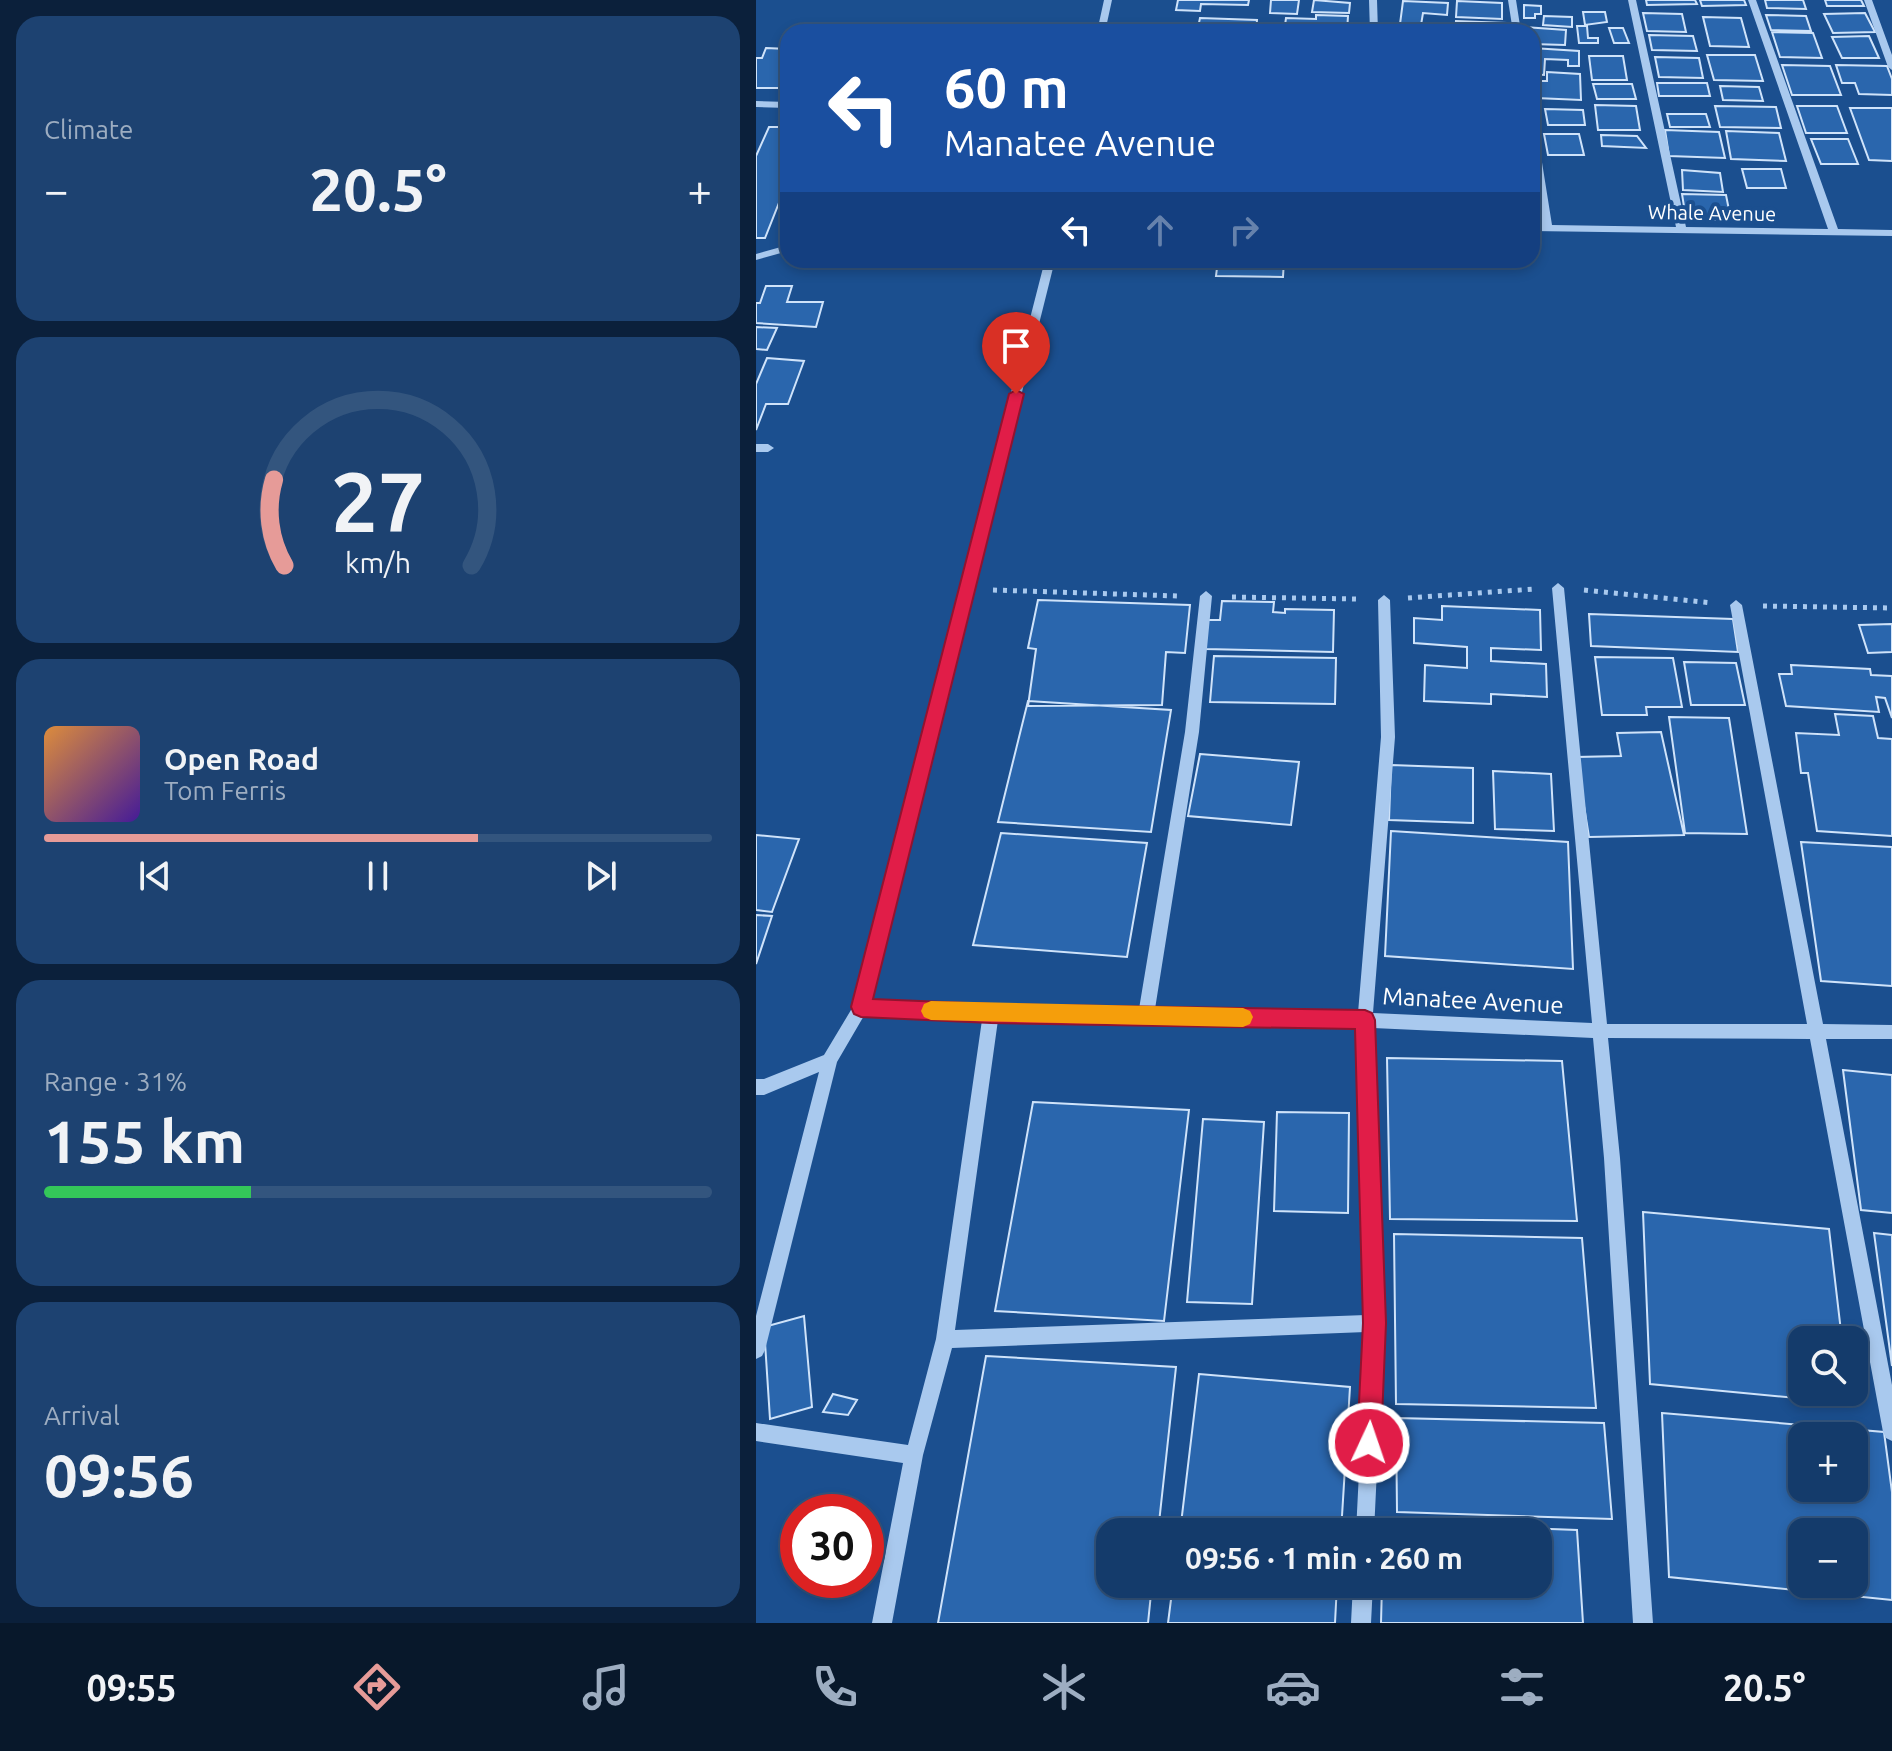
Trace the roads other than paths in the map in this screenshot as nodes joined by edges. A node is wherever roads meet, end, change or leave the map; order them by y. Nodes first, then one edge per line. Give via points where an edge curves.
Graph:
1 (1108, 0) edge
2 (1373, 0) edge
3 (1512, 0) edge
4 (1632, 0) edge
5 (1752, 0) edge
6 (1868, 0) edge
7 (1103, 24) edge
8 (1374, 24) edge
9 (1516, 24) edge
10 (1892, 67) edge
11 (756, 104) edge
12 (780, 105) edge
13 (1540, 183) edge
14 (1540, 228) edge
15 (1547, 228) junction
16 (1682, 231) junction
17 (1834, 232) junction
18 (1892, 233) edge
19 (780, 250) edge
20 (756, 257) edge
21 (1048, 268) edge
22 (1558, 588) road end
23 (1206, 596) road end
24 (1384, 600) road end
25 (1736, 605) road end
26 (861, 1007) junction
27 (991, 1013) junction
28 (1146, 1015) junction
29 (1365, 1020) junction
30 (1817, 1030) junction
31 (1599, 1031) junction
32 (1892, 1032) edge
33 (830, 1060) junction
34 (756, 1087) edge
35 (1375, 1323) junction
36 (945, 1339) junction
37 (756, 1350) edge
38 (756, 1432) edge
39 (1892, 1432) edge
40 (914, 1455) junction
41 (1366, 1518) edge
42 (1362, 1598) edge
43 (882, 1623) edge
44 (1361, 1623) edge
45 (1643, 1623) edge

1 - 7 street
2 - 8 street
3 - 9 street
4 - 16 street
5 - 17 street
6 - 10 street
11 - 12 street
13 - 15 street
14 - 15 street, Whale Avenue
15 - 16 street, Whale Avenue
16 - 17 street, Whale Avenue
17 - 18 street, Whale Avenue
19 - 20 street
21 - 26 street
22 - 31 street
23 - 28 street via 1192,732
24 - 29 street via 1388,737
25 - 30 street
26 - 27 street, Manatee Avenue
26 - 33 street
27 - 28 street, Manatee Avenue
27 - 36 street
28 - 29 street, Manatee Avenue
29 - 31 street, Manatee Avenue
29 - 35 street
30 - 31 street, Manatee Avenue
30 - 32 street, Manatee Avenue
30 - 39 street
31 - 45 street
33 - 34 street
33 - 37 street
35 - 36 street
35 - 41 street
36 - 40 street
38 - 40 street
40 - 43 street
42 - 44 street

